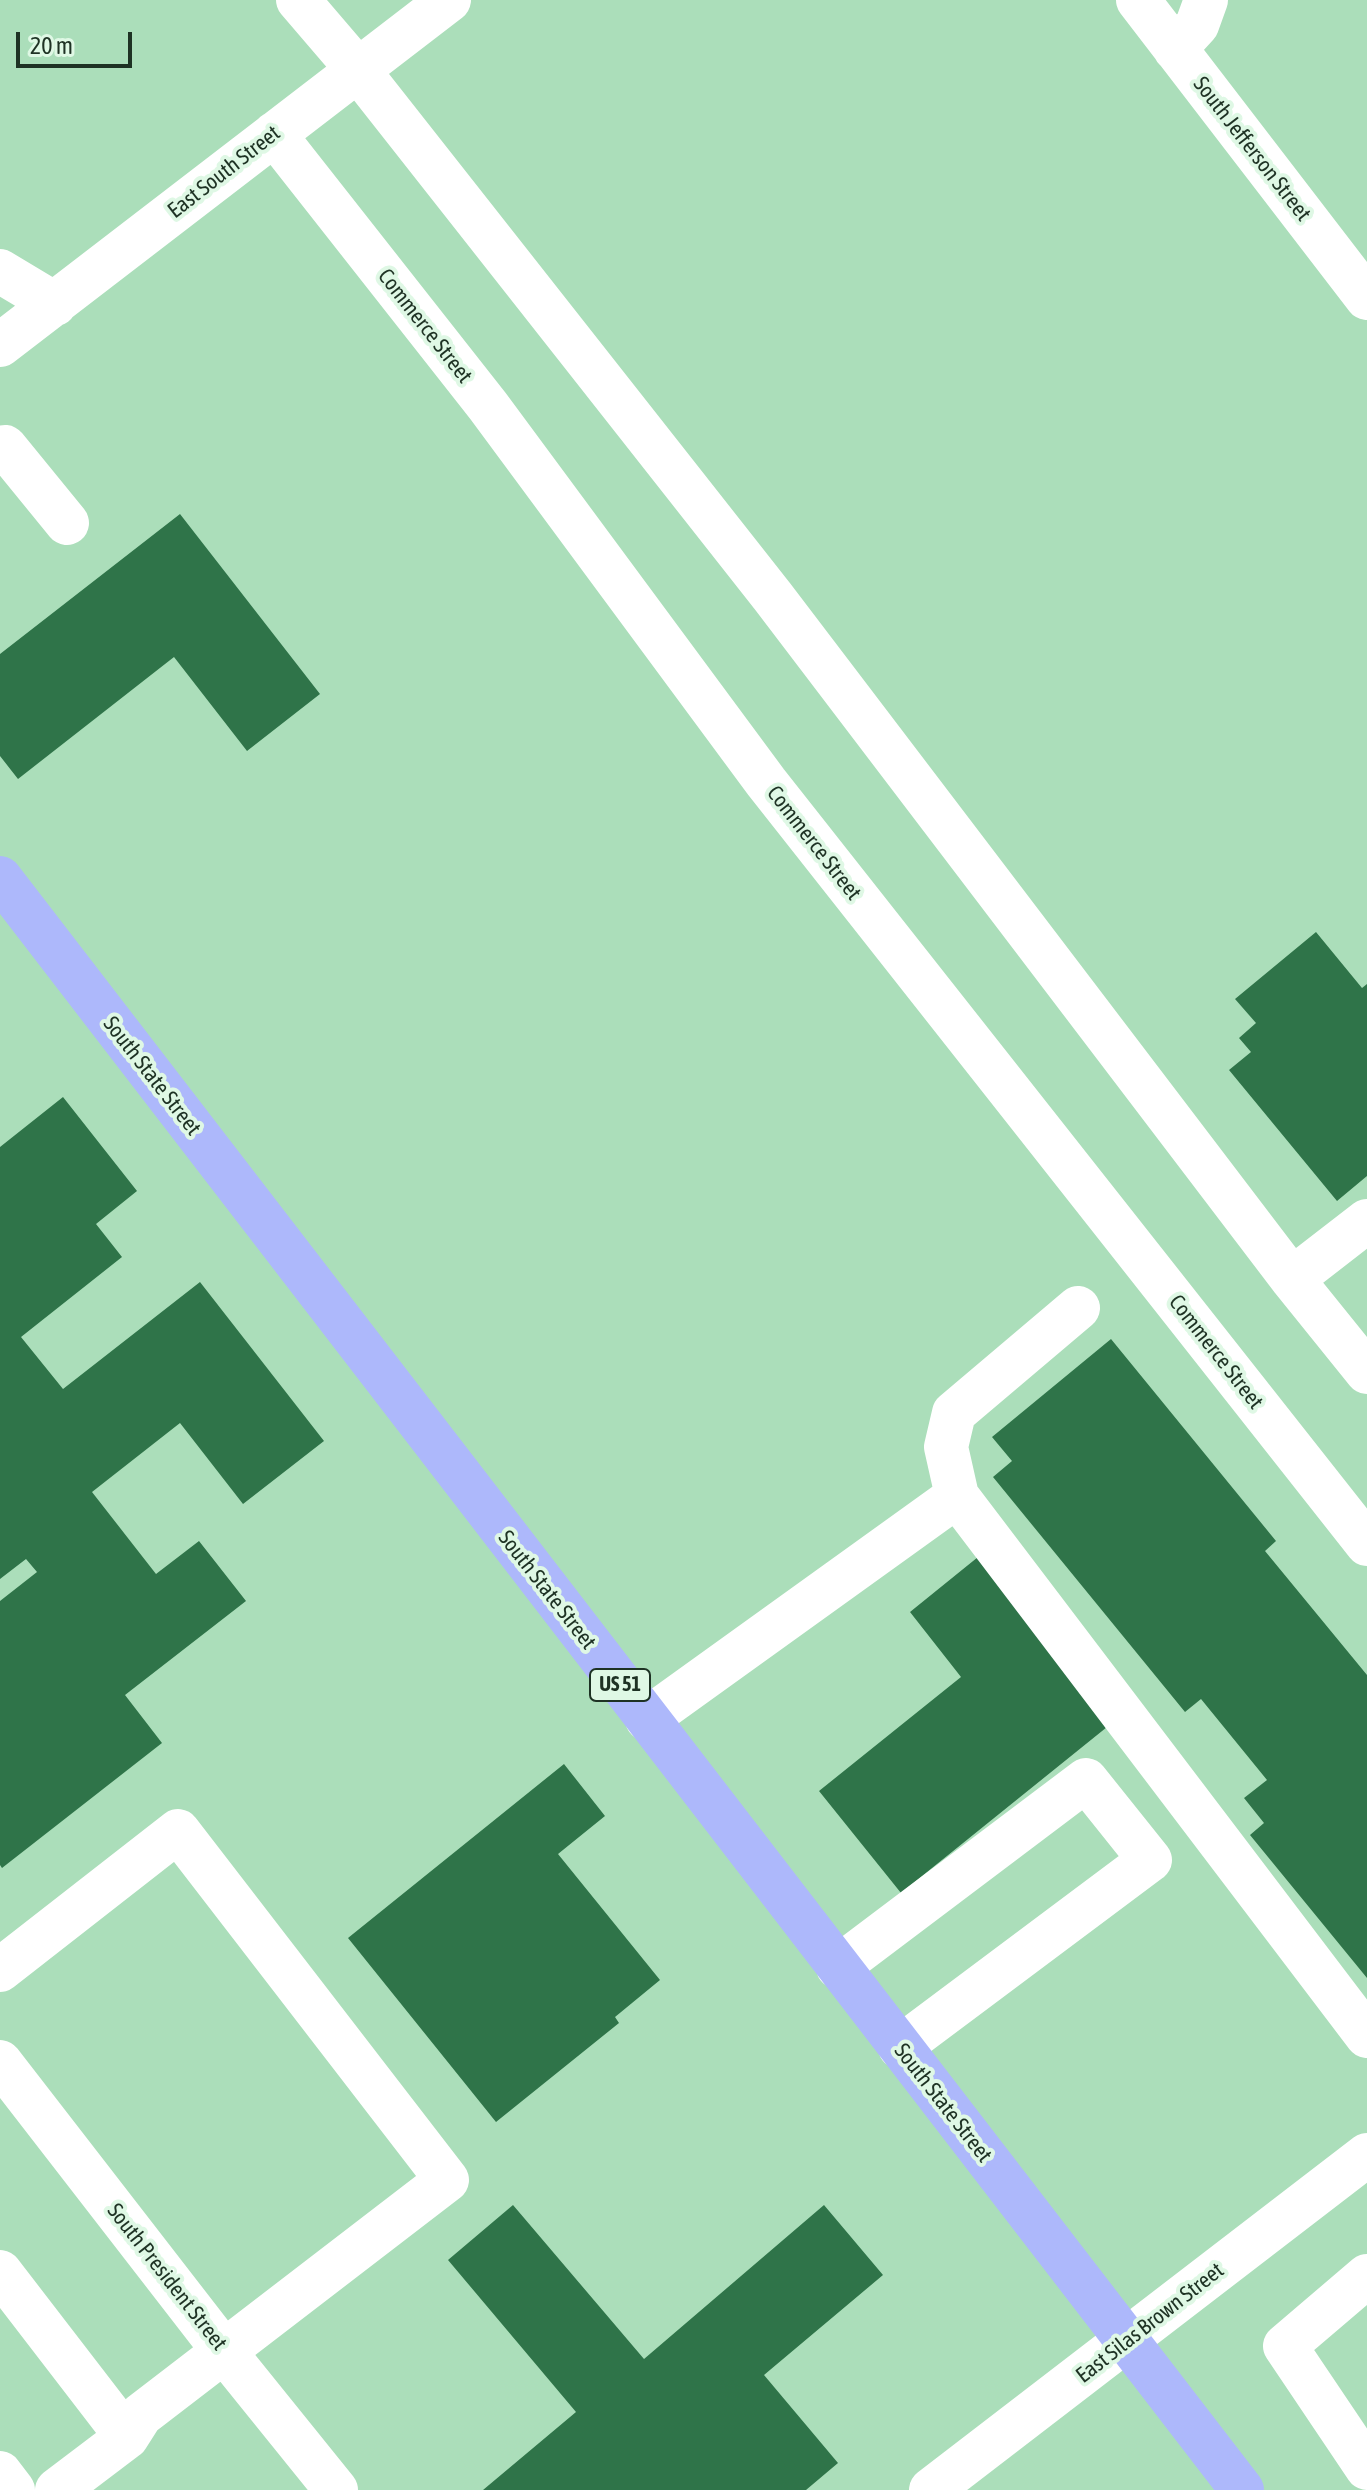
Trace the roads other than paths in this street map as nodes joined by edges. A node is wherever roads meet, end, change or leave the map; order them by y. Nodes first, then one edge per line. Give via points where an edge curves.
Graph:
1 (298, 0) edge
2 (449, 0) edge
3 (1138, 0) edge
4 (1206, 0) edge
5 (1175, 49) junction
6 (358, 70) junction
7 (274, 134) junction
8 (0, 271) edge
9 (1367, 298) edge
10 (55, 304) junction
11 (0, 345) edge
12 (2, 446) edge
13 (67, 523) dead end
14 (0, 878) edge
15 (1367, 1221) edge
16 (1292, 1279) junction
17 (1078, 1308) dead end
18 (1367, 1372) edge
19 (957, 1496) junction
20 (1367, 1544) edge
21 (647, 1719) junction
22 (838, 1967) junction
23 (0, 1970) edge
24 (1367, 2036) edge
25 (900, 2047) junction
26 (0, 2062) edge
27 (1367, 2155) edge
28 (0, 2272) edge
29 (1367, 2276) edge
30 (1127, 2342) junction
31 (230, 2358) junction
32 (127, 2437) junction
33 (1367, 2468) edge
34 (0, 2473) edge
35 (13, 2490) edge
36 (57, 2490) edge
37 (336, 2490) edge
38 (931, 2490) edge
39 (1242, 2490) edge

1 - 6 street
2 - 6 street, East South Street
3 - 5 street, South Jefferson Street
4 - 5 street via 1197,25
5 - 9 street, South Jefferson Street
6 - 7 street, East South Street
6 - 16 street via 773,597
7 - 10 street, East South Street
7 - 20 street, Commerce Street via 488,406 766,782
8 - 10 street
10 - 11 street, East South Street
12 - 13 street
14 - 21 main road, South State Street / US 51
15 - 16 street
16 - 18 street
17 - 19 street via 954,1413 946,1447
19 - 21 street
19 - 24 street
21 - 22 main road, South State Street / US 51
22 - 25 main road, South State Street / US 51
22 - 25 street via 1086,1780 1150,1860
23 - 31 street via 178,1831 447,2180
25 - 30 main road, South State Street / US 51
26 - 31 street, South President Street
27 - 30 street, East Silas Brown Street
28 - 32 street
29 - 33 street via 1285,2346
30 - 38 street, East Silas Brown Street
30 - 39 main road, South State Street / US 51
31 - 32 street via 141,2415
31 - 37 street, South President Street
32 - 36 street
34 - 35 street

